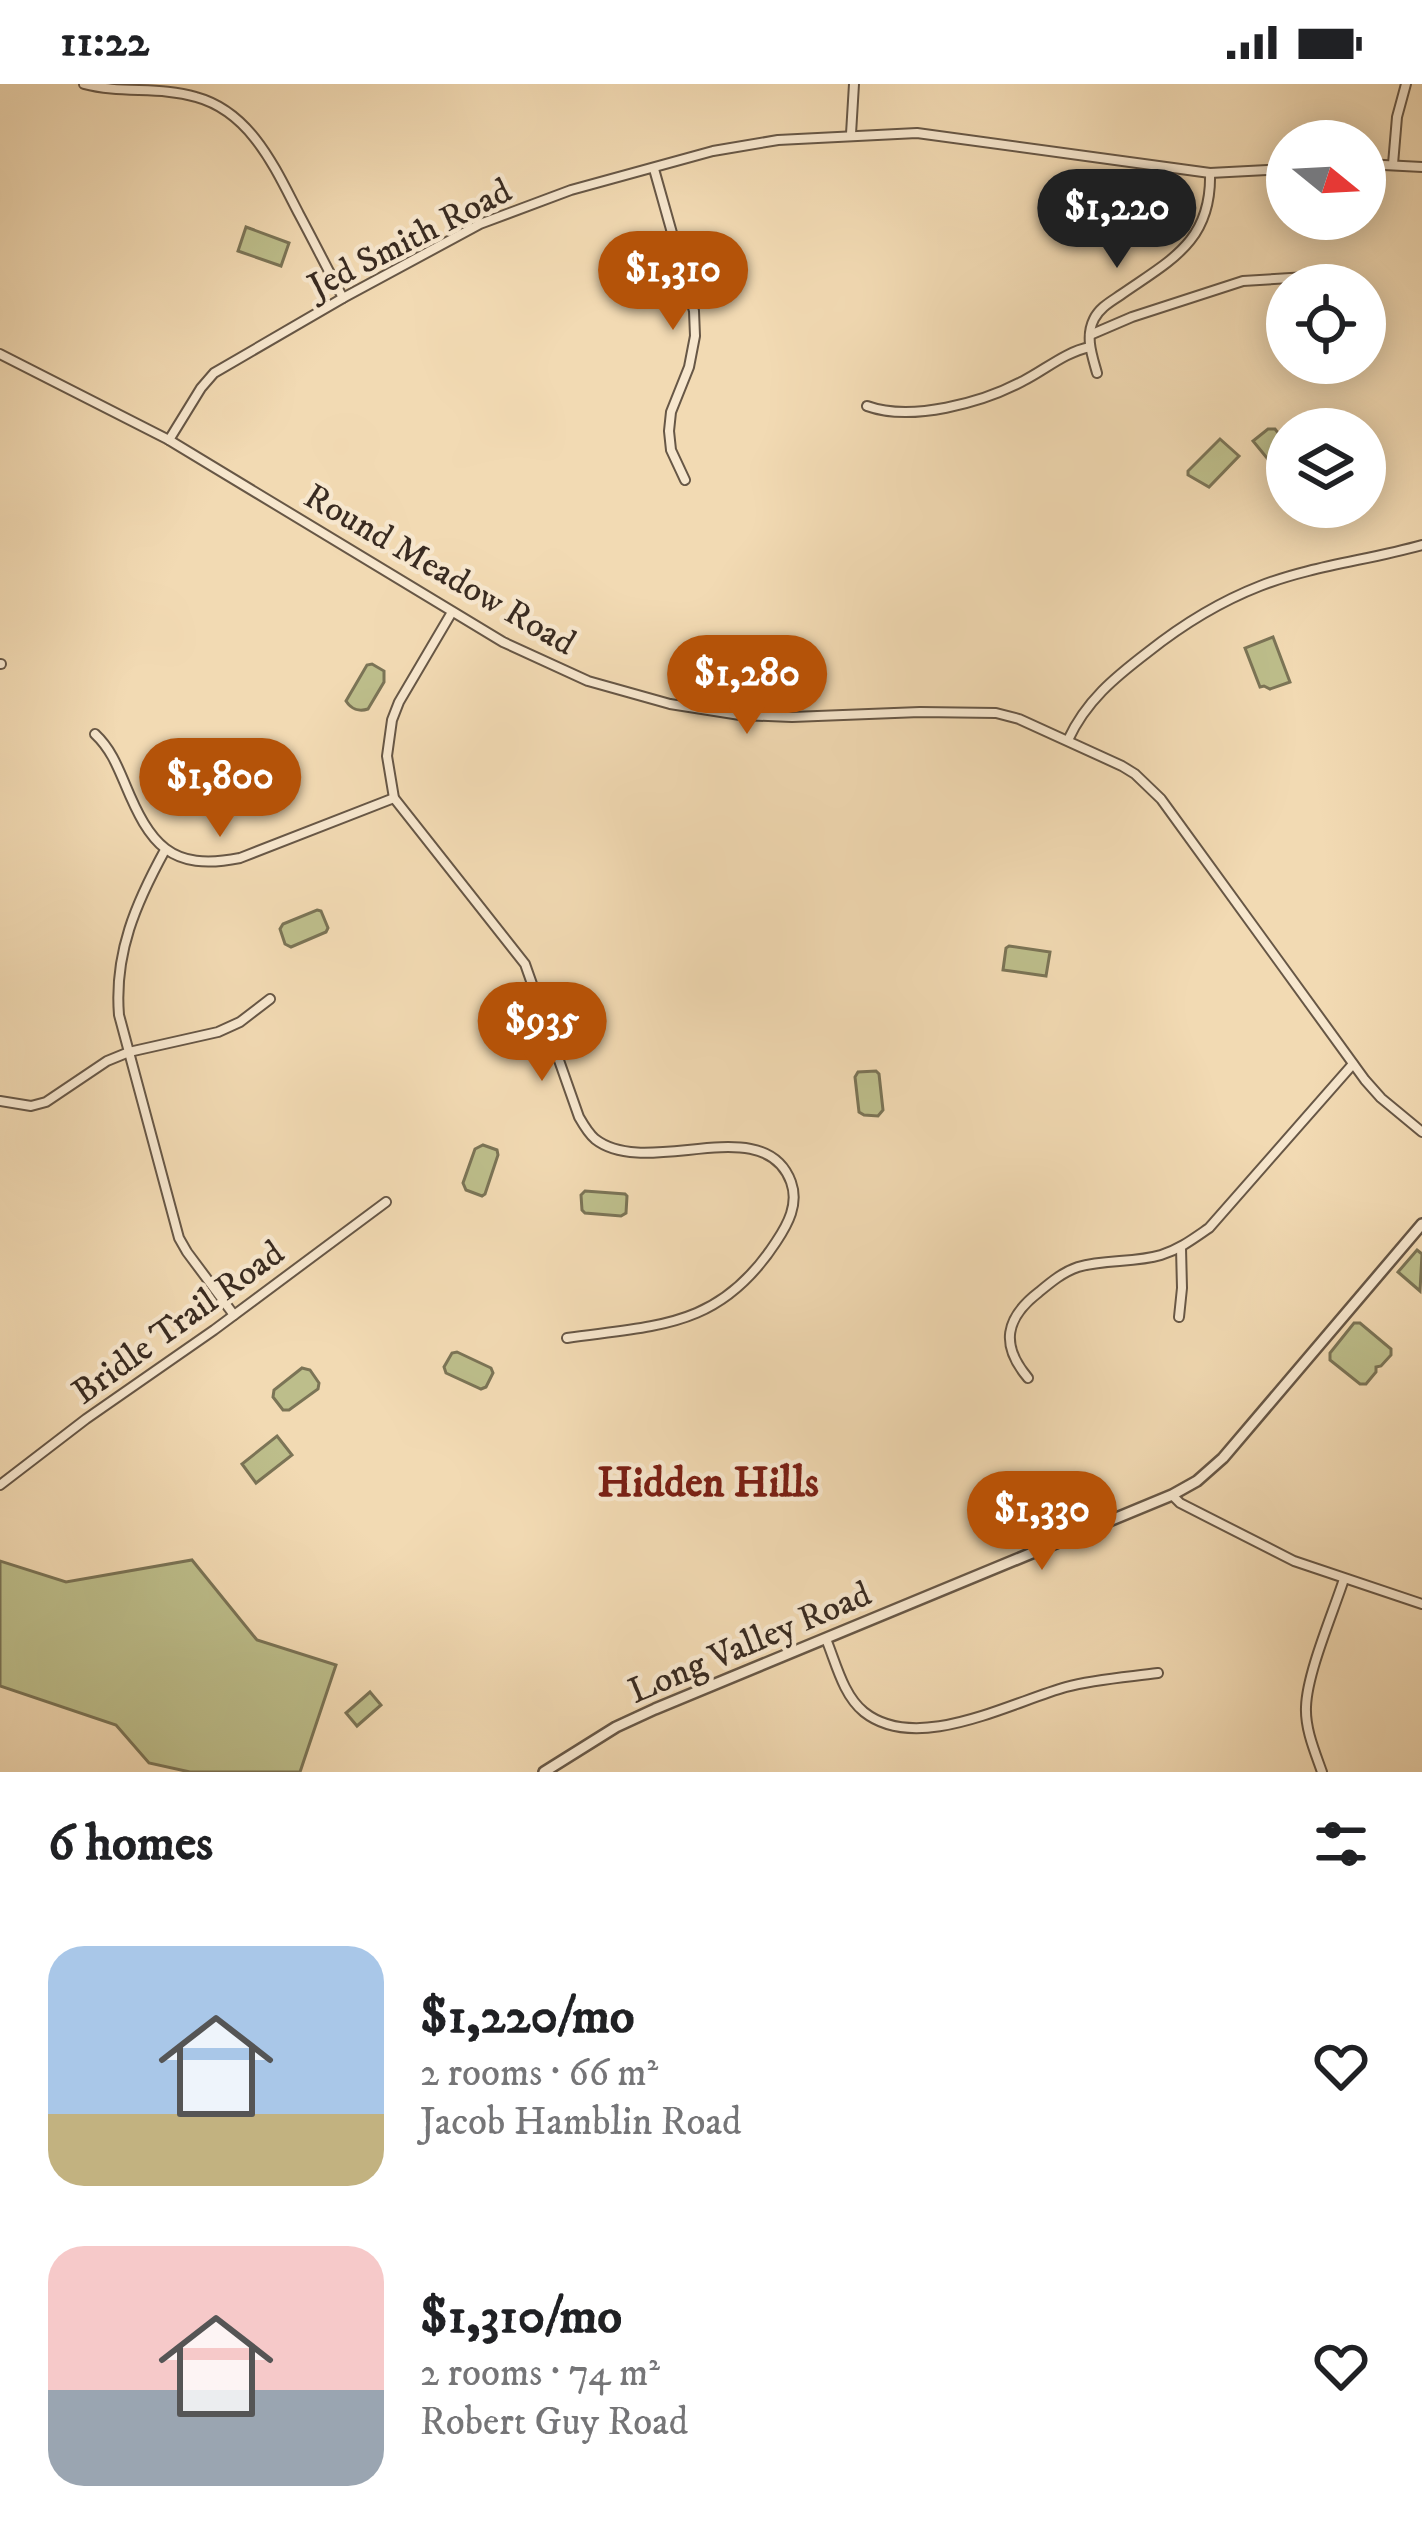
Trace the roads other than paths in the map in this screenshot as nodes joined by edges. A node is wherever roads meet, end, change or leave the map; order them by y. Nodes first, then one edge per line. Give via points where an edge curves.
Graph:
1 (84, 84) edge
2 (854, 84) edge
3 (1406, 84) edge
4 (851, 134) junction
5 (1386, 164) edge
6 (1393, 164) junction
7 (1422, 167) edge
8 (654, 169) junction
9 (1266, 170) edge
10 (1210, 172) junction
11 (1266, 279) edge
12 (343, 298) junction
13 (1090, 335) junction
14 (1090, 347) junction
15 (0, 354) edge
16 (1097, 373) dead end
17 (867, 406) dead end
18 (170, 440) junction
19 (685, 479) dead end
20 (1422, 545) edge
21 (452, 612) junction
22 (95, 734) dead end
23 (1068, 740) junction
24 (394, 798) junction
25 (165, 850) junction
26 (270, 999) dead end
27 (129, 1052) junction
28 (1353, 1064) junction
29 (0, 1102) edge
30 (1422, 1132) edge
31 (386, 1202) dead end
32 (1422, 1224) edge
33 (1180, 1248) junction
34 (234, 1316) junction
35 (1179, 1317) dead end
36 (567, 1338) dead end
37 (1028, 1378) dead end
38 (0, 1485) edge
39 (1172, 1495) junction
40 (1344, 1579) junction
41 (1422, 1604) edge
42 (826, 1639) junction
43 (1158, 1673) dead end
44 (544, 1772) edge
45 (1322, 1772) edge

1 - 12 street via 183,94 225,110 271,160
2 - 4 street
3 - 6 street
4 - 8 street, Jed Smith Road via 778,140
4 - 10 street, Jed Smith Road via 917,133
5 - 6 street
6 - 7 street
8 - 12 street, Jed Smith Road via 480,224
8 - 19 street via 694,311 689,367 669,431
9 - 10 street, Jed Smith Road
10 - 13 street via 1190,244 1104,306
11 - 13 street
12 - 18 street, Jed Smith Road via 214,373
13 - 14 street
14 - 16 street
14 - 17 street via 983,400 897,412
15 - 18 street, Round Meadow Road
18 - 21 street, Round Meadow Road
20 - 23 street via 1282,578 1216,606 1111,680
21 - 23 street, Round Meadow Road via 563,671 685,707 792,717 996,712
21 - 24 street via 392,720
22 - 25 street
23 - 28 street, Round Meadow Road via 1151,788
24 - 25 street via 240,858 189,861
24 - 36 street via 525,964 568,1094 593,1138 644,1153 742,1147 761,1151 789,1177 789,1221 722,1302 662,1325
25 - 27 street via 121,955 116,985
26 - 27 street via 218,1032
27 - 29 street via 46,1102
27 - 34 street via 179,1238
28 - 30 street, Round Meadow Road
28 - 33 street via 1217,1220
31 - 34 street, Bridle Trail Road
32 - 39 street, Long Valley Road via 1223,1458
33 - 35 street
33 - 37 street via 1076,1268 1024,1304 1010,1348
34 - 38 street, Bridle Trail Road
39 - 40 street via 1270,1550
39 - 42 street, Long Valley Road
40 - 41 street
40 - 45 street via 1306,1704
42 - 43 street via 857,1705 880,1722 913,1730 1071,1685
42 - 44 street, Long Valley Road via 616,1727

